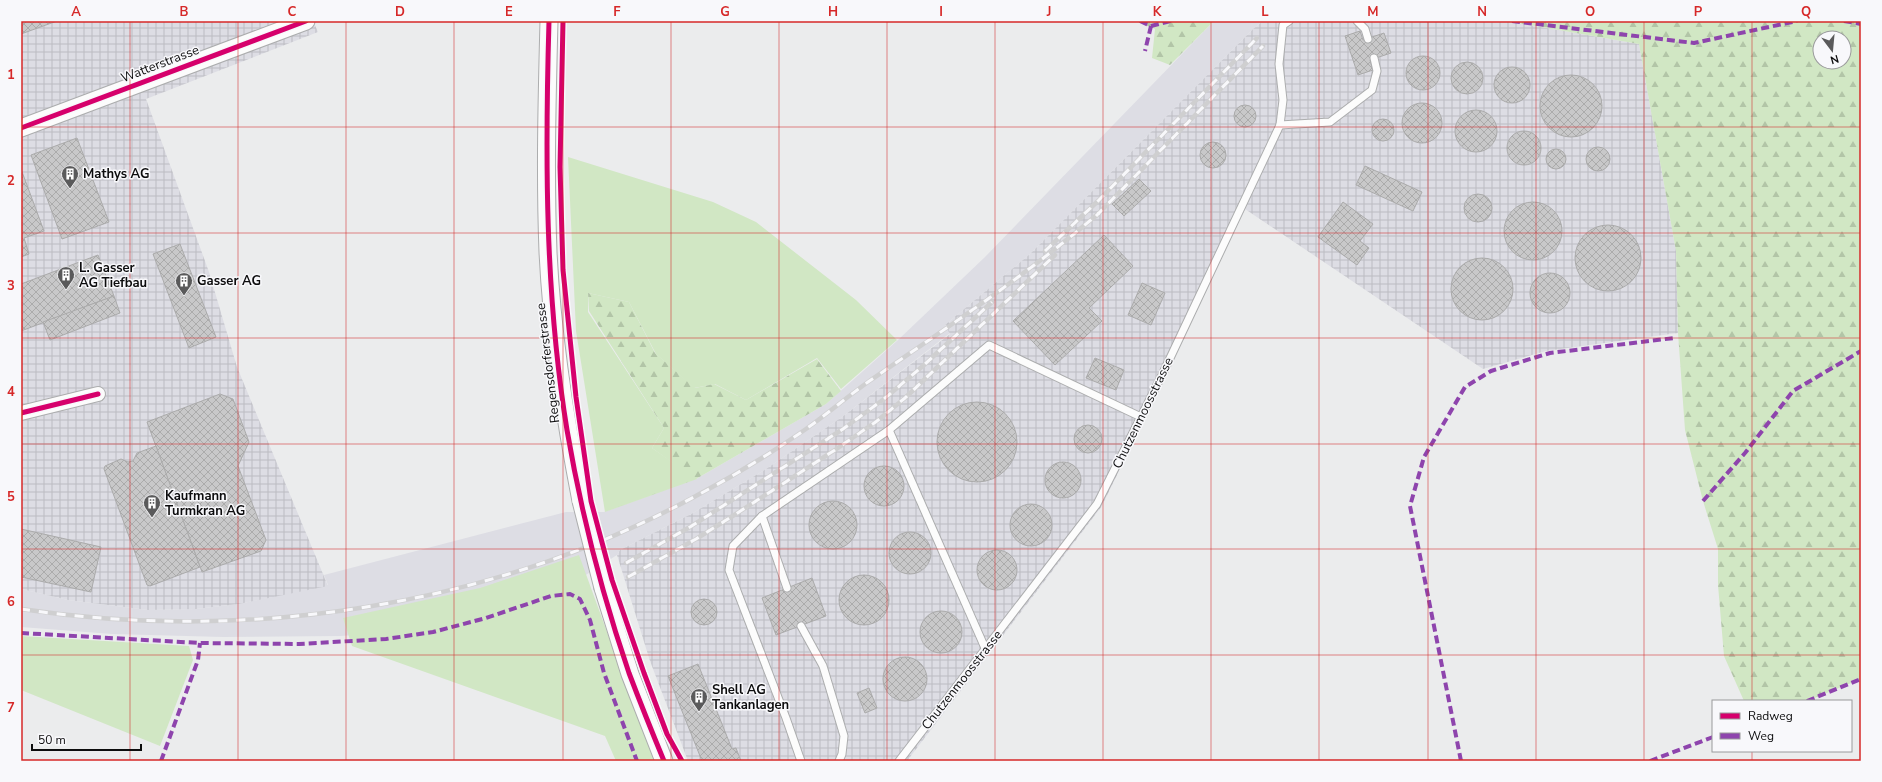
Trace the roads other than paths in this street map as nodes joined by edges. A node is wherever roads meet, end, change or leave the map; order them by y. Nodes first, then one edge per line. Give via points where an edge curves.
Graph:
1 (306, 21) edge
2 (549, 21) edge
3 (1289, 21) edge
4 (1357, 21) edge
5 (1368, 39) dead end
6 (1374, 58) dead end
7 (1280, 125) junction
8 (21, 128) edge
9 (98, 394) dead end
10 (21, 413) edge
11 (1141, 417) junction
12 (890, 430) junction
13 (762, 516) junction
14 (787, 588) dead end
15 (801, 626) dead end
16 (985, 648) junction
17 (664, 761) edge
18 (801, 761) edge
19 (839, 761) edge
20 (899, 761) edge

1 - 8 street, Watterstrasse
2 - 17 street, Regensdorferstrasse, bridge via 548,252 555,341 567,429 581,501 603,588 630,674
3 - 7 lane, Chutzenmoosstrasse via 1283,25 1279,64 1284,100
4 - 5 lane via 1365,29
6 - 7 lane via 1377,71 1372,90 1330,122
7 - 11 lane, Chutzenmoosstrasse
9 - 10 street
11 - 12 lane via 989,345
11 - 16 lane, Chutzenmoosstrasse via 1097,504
12 - 13 lane
12 - 16 lane
13 - 14 lane
13 - 18 lane via 733,546 729,570 784,710
15 - 19 lane via 823,666 844,736
16 - 20 lane, Chutzenmoosstrasse

